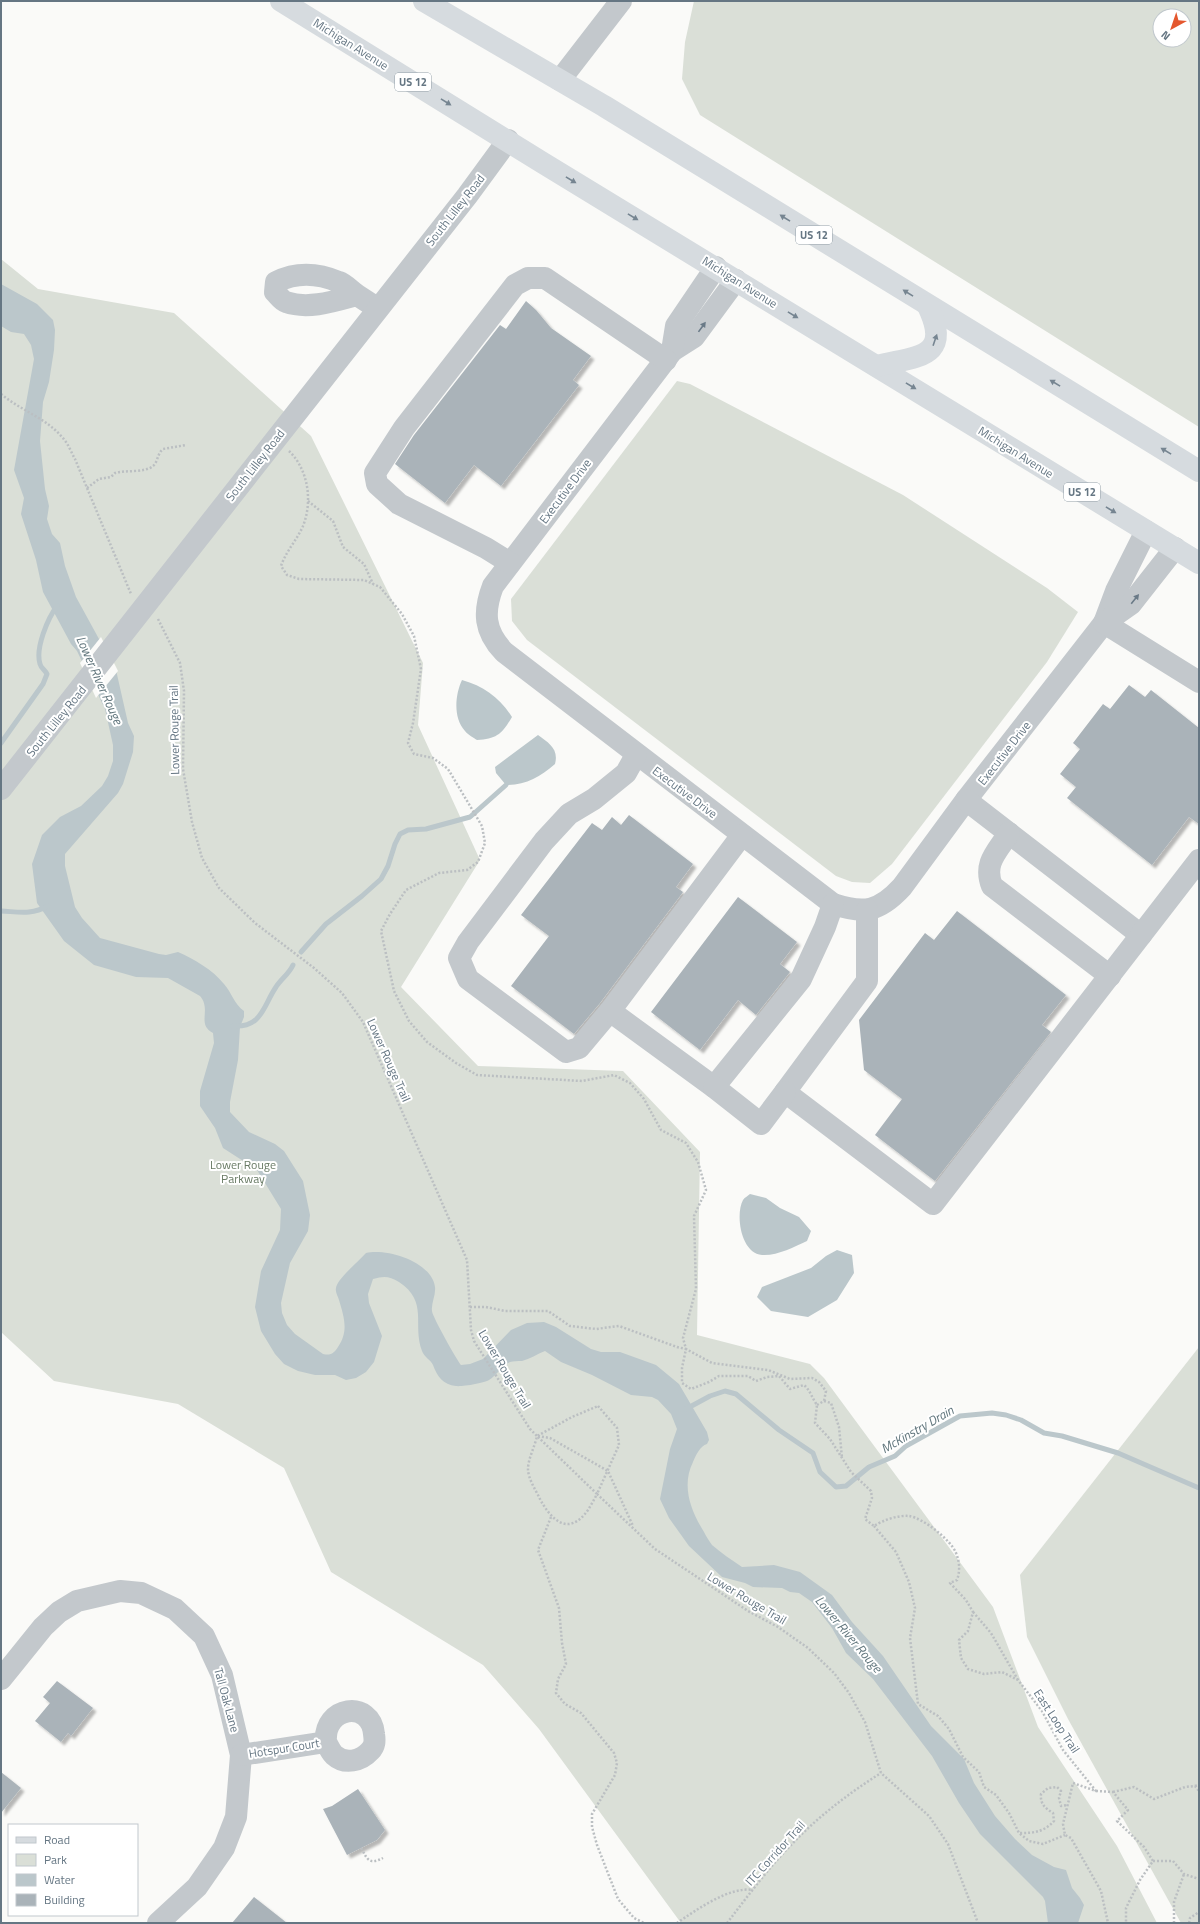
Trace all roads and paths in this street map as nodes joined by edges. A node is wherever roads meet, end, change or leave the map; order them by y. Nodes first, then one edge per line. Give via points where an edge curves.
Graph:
1 (281, 1) edge
2 (620, 1) edge
3 (426, 2) edge
4 (560, 80) junction
5 (508, 140) junction
6 (716, 267) junction
7 (736, 280) junction
8 (357, 295) dead end
9 (928, 306) junction
10 (377, 308) junction
11 (669, 355) junction
12 (877, 366) junction
13 (1, 394) edge
14 (186, 445) dead end
15 (1199, 471) edge
16 (87, 488) junction
17 (308, 500) dead end
18 (1146, 531) junction
19 (1175, 548) junction
20 (510, 563) junction
21 (1199, 563) edge
22 (373, 584) dead end
23 (132, 596) dead end
24 (154, 615) dead end
25 (1104, 623) junction
26 (1199, 682) edge
27 (636, 755) junction
28 (1, 789) edge
29 (966, 800) junction
30 (1009, 833) junction
31 (742, 835) junction
32 (1199, 860) edge
33 (833, 904) junction
34 (867, 910) junction
35 (1141, 935) junction
36 (1110, 976) junction
37 (610, 1012) junction
38 (714, 1087) junction
39 (785, 1092) junction
40 (470, 1306) junction
41 (779, 1376) junction
42 (824, 1401) junction
43 (817, 1405) junction
44 (537, 1436) junction
45 (842, 1459) junction
46 (608, 1472) junction
47 (597, 1494) junction
48 (551, 1517) junction
49 (874, 1526) junction
50 (634, 1528) junction
51 (973, 1612) junction
52 (1, 1679) edge
53 (1018, 1680) junction
54 (326, 1742) dead end
55 (241, 1755) junction
56 (881, 1773) junction
57 (1199, 1785) edge
58 (1195, 1786) junction
59 (1096, 1791) junction
60 (1199, 1791) edge
61 (1113, 1792) junction
62 (1067, 1805) junction
63 (1019, 1833) junction
64 (1065, 1835) junction
65 (361, 1848) dead end
66 (383, 1858) dead end
67 (1153, 1861) junction
68 (1184, 1874) junction
69 (1199, 1879) edge
70 (753, 1890) junction
71 (1199, 1912) edge
72 (158, 1923) edge
73 (644, 1923) edge
74 (677, 1923) edge
75 (727, 1923) edge
76 (978, 1923) edge
77 (1108, 1923) edge
78 (1126, 1923) edge
79 (1174, 1923) edge
80 (1189, 1923) edge

1 -> 5 main road, Michigan Avenue / US 12
2 - 4 street
3 - 4 main road, US 12
9 -> 4 main road, US 12
5 -> 6 main road, Michigan Avenue / US 12
5 - 10 street, South Lilley Road via 467,196
6 - 7 main road, Michigan Avenue / US 12
6 - 11 street, Executive Drive via 676,326
11 -> 7 street, Executive Drive via 694,337
7 -> 12 main road, Michigan Avenue / US 12
8 - 10 street
12 -> 9 main road via 914,359 930,350 935,343 937,329
15 -> 9 main road, US 12
10 - 28 street, South Lilley Road
11 - 20 street, Executive Drive
11 - 20 street via 545,278 528,278 515,285 409,422 375,473 377,484 399,504
12 -> 18 main road, Michigan Avenue / US 12
13 - 16 path via 50,425 63,438
14 - 16 path via 163,449 153,466 148,469 116,473 112,478 99,479
16 - 23 path
17 - 22 path via 333,521 343,547 364,564
18 - 19 main road, Michigan Avenue / US 12
18 - 25 street, Executive Drive via 1116,591
19 - 21 main road, Michigan Avenue / US 12
25 -> 19 street, Executive Drive via 1131,604
20 - 27 street, Executive Drive via 493,586 488,599 486,621 496,644
24 - 40 path, Lower Rouge Trail via 160,621 180,663 184,691 182,769 202,858 219,888 255,923 342,993 363,1022 467,1260
25 - 26 street
25 - 29 street, Executive Drive
27 - 31 street, Executive Drive
27 - 37 street via 626,773 594,799 569,814 544,841 468,942 459,958 468,979 566,1052 579,1048
29 - 30 street
29 - 34 street, Executive Drive via 892,899
30 - 35 street
30 - 36 street via 988,867 992,886
31 - 33 street, Executive Drive
31 - 37 street
32 - 35 street
33 - 34 street, Executive Drive via 852,910
33 - 38 street via 801,979
34 - 39 street via 867,981
35 - 36 street
36 - 39 street via 933,1204
37 - 38 street
38 - 39 street via 761,1124
40 - 41 path via 548,1311 570,1326 596,1329 619,1326 686,1349 682,1382 691,1390 719,1376 748,1376 756,1381
40 - 44 path, Lower Rouge Trail via 474,1341
41 - 42 path via 790,1379 812,1378 826,1390
41 - 43 path via 790,1389 804,1385
42 - 43 path
42 - 45 path via 831,1403 836,1416
43 - 45 path via 815,1423 830,1439
44 - 46 path via 550,1438
44 - 46 path via 598,1406 617,1428 619,1444
44 - 47 path, Lower Rouge Trail
44 - 48 path via 528,1469 533,1486
45 - 49 path via 851,1472 871,1491 872,1498 865,1519
46 - 47 path
46 - 50 path
47 - 48 path via 588,1511 572,1524 562,1524
47 - 50 path, Lower Rouge Trail
48 - 73 path via 538,1550 559,1608 566,1664 558,1679 556,1692 566,1704 581,1713 614,1753 615,1775 592,1814 592,1827 618,1899 634,1918
49 - 51 path, East Loop Trail via 880,1522 908,1516 925,1522 956,1552 960,1571 957,1580 950,1583
49 - 63 path via 896,1552 909,1582 915,1608 910,1638 918,1704 938,1716 963,1757 980,1772 984,1787 996,1795 1009,1813
50 - 56 path, Lower Rouge Trail via 655,1549 681,1567 808,1648 834,1673 865,1722
51 - 53 path, East Loop Trail via 991,1633
51 - 53 path, East Loop Trail via 968,1631 958,1640 960,1658 968,1669 984,1674 1002,1672
52 - 55 street, Tall Oak Lane via 58,1612 76,1601 120,1591 141,1593 174,1609 204,1636 222,1675
53 - 59 path, East Loop Trail via 1042,1711 1063,1750
54 - 55 street, Hotspur Court
55 - 72 street, Tall Oak Lane via 236,1817 224,1848 197,1887
56 - 70 path, ITC Corridor Trail via 856,1788 820,1817 792,1844
56 - 76 path via 929,1816 948,1844
57 - 58 path
58 - 60 path
58 - 61 path via 1154,1799 1134,1787
59 - 61 path
59 - 62 path via 1073,1783
61 - 67 path via 1128,1810 1117,1821 1144,1847
62 - 63 path via 1061,1806 1061,1791 1057,1787 1048,1788 1041,1794 1040,1800 1044,1807 1053,1813 1054,1821 1048,1828 1034,1833
62 - 64 path via 1067,1815 1063,1824
63 - 64 path via 1029,1841 1042,1844
64 - 77 path via 1071,1838 1101,1890
65 - 66 path via 371,1862
67 - 68 path via 1174,1861
67 - 78 path via 1126,1908
68 - 69 path
68 - 79 path via 1174,1902
70 - 74 path via 746,1889 711,1900
70 - 75 path, ITC Corridor Trail
71 - 80 path via 1190,1918

